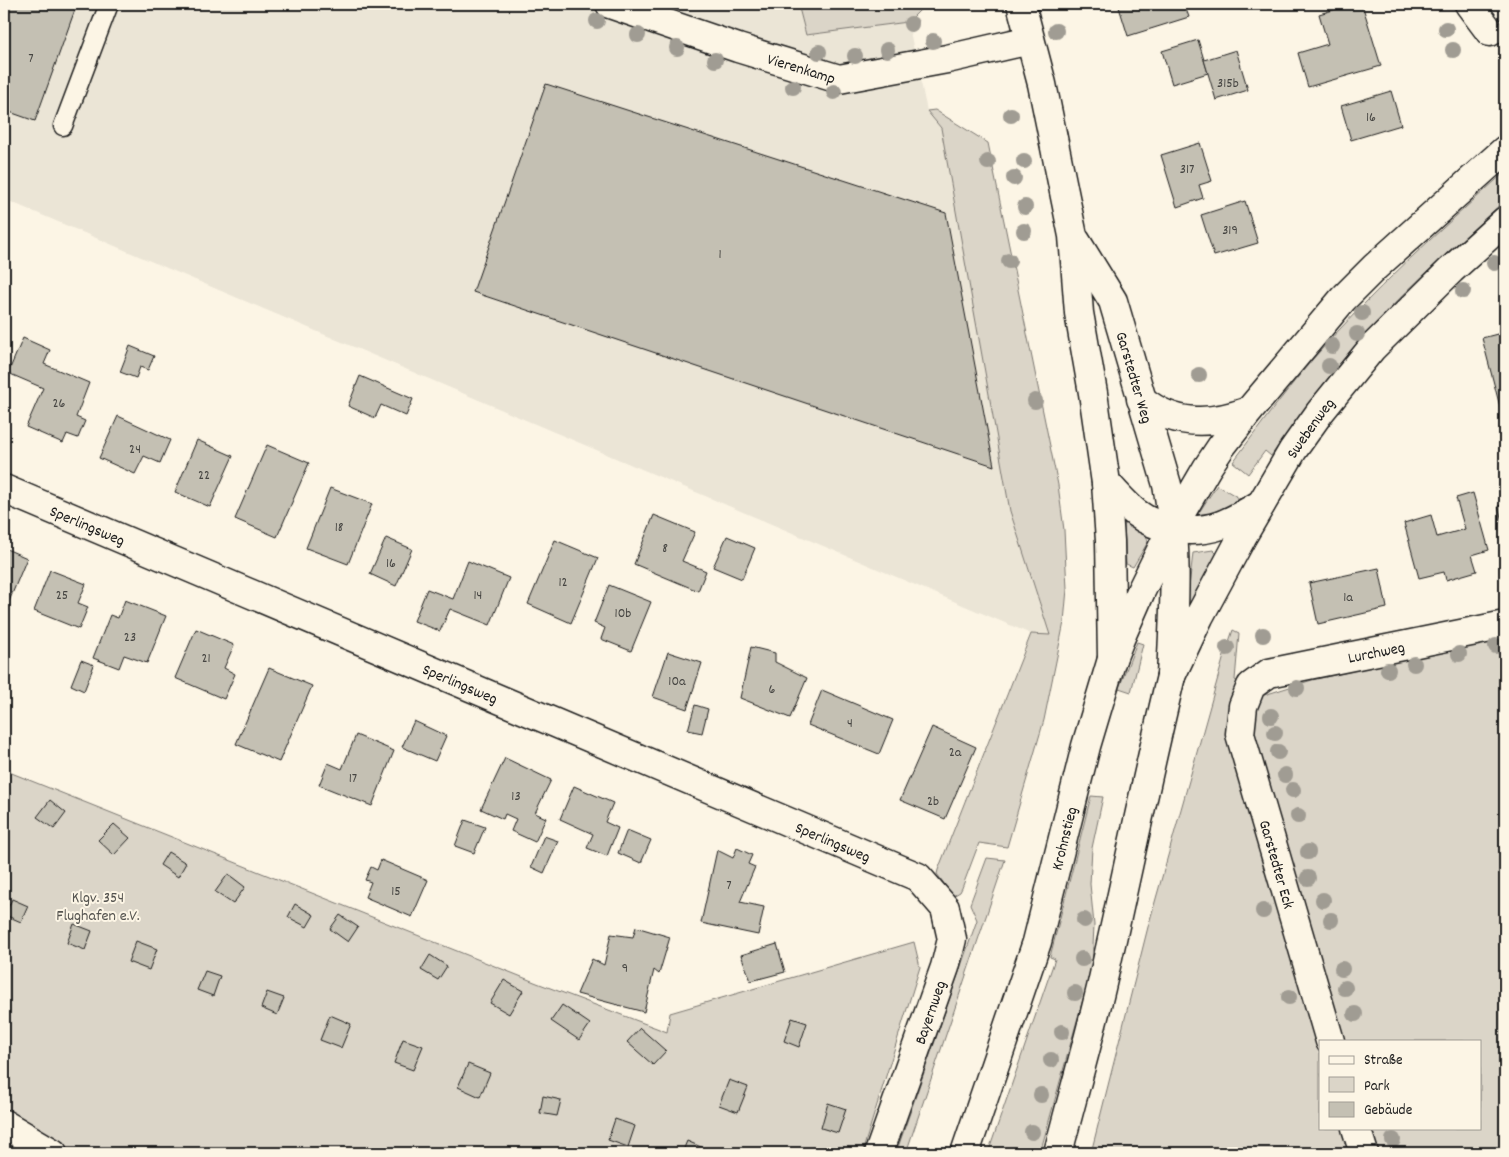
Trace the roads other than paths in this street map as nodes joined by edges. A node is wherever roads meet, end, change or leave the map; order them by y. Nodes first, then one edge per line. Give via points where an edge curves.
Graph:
1 (109, 4) edge
2 (610, 4) edge
3 (1020, 4) edge
4 (1469, 4) edge
5 (1490, 32) dead end
6 (1030, 40) junction
7 (63, 126) dead end
8 (1505, 150) edge
9 (1505, 221) edge
10 (1073, 236) junction
11 (1141, 399) junction
12 (1249, 410) junction
13 (1106, 483) junction
14 (4, 489) edge
15 (1261, 504) junction
16 (1172, 528) junction
17 (1505, 625) edge
18 (1112, 659) junction
19 (1171, 676) junction
20 (1251, 686) joint
21 (918, 877) joint
22 (1330, 1040) edge
23 (4, 1124) edge
24 (1357, 1130) edge
25 (53, 1153) edge
26 (879, 1153) edge
27 (965, 1153) edge
28 (1058, 1153) edge
29 (1364, 1153) edge

1 - 7 lane
2 - 6 main road, Vierenkamp via 839,79
3 - 6 main road, Garstedter Weg
4 - 5 main road
6 - 10 main road, Garstedter Weg
8 - 12 main road via 1350,292
9 - 15 main road, Swebenweg via 1372,348 1320,412
10 - 11 main road, Garstedter Weg via 1113,301
10 - 13 main road, Garstedter Weg via 1079,314
11 - 12 main road via 1173,418 1192,421 1214,421
11 - 16 main road, Garstedter Weg via 1167,485
12 - 16 main road via 1207,468
13 - 16 main road via 1137,514 1155,524
13 - 18 main road, Garstedter Weg via 1111,550
14 - 21 main road, Sperlingsweg
15 - 16 main road via 1229,522 1206,530
15 - 19 main road, Swebenweg via 1203,609
16 - 18 main road, Krohnstieg
16 - 19 main road, Garstedter Weg
17 - 20 main road, Lurchweg via 1269,674
18 - 27 main road, Krohnstieg via 1086,746 1037,942
19 - 28 main road via 1100,990
20 - 22 main road, Garstedter Eck via 1243,706 1240,734
21 - 26 main road, Bayernweg via 945,908 952,939
23 - 25 main road
24 - 29 main road

